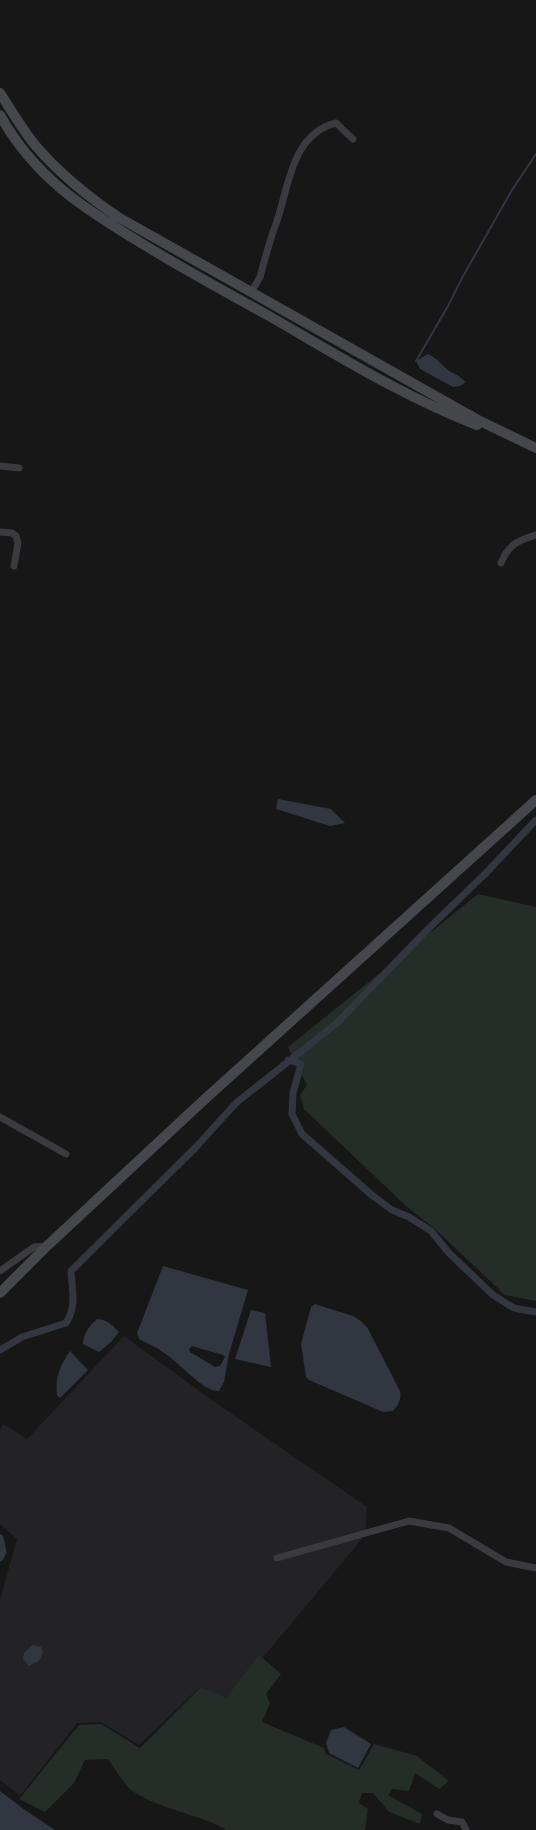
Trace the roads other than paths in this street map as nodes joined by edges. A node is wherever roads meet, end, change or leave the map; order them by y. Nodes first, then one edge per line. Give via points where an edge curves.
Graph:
1 (0, 93) edge
2 (0, 115) edge
3 (353, 139) dead end
4 (252, 291) junction
5 (533, 447) edge
6 (0, 466) edge
7 (20, 468) dead end
8 (0, 532) edge
9 (536, 535) edge
10 (501, 563) dead end
11 (14, 566) dead end
12 (536, 800) edge
13 (0, 1117) edge
14 (66, 1154) dead end
15 (47, 1246) junction
16 (0, 1271) edge
17 (0, 1293) edge
18 (277, 1558) dead end
19 (536, 1568) edge
20 (437, 1814) dead end
21 (466, 1830) edge

1 - 4 main road via 35,144 88,196
2 - 5 main road via 39,169 90,212 391,386 444,413
3 - 4 street via 336,123 314,133 302,148 292,166 260,277
4 - 5 main road via 480,421
6 - 7 street
8 - 11 street via 16,536 18,544
9 - 10 street via 520,539 504,555
12 - 15 main road
13 - 14 street
15 - 16 street via 34,1247
15 - 17 main road
18 - 19 street via 409,1521 449,1528 506,1562
20 - 21 street via 462,1822

